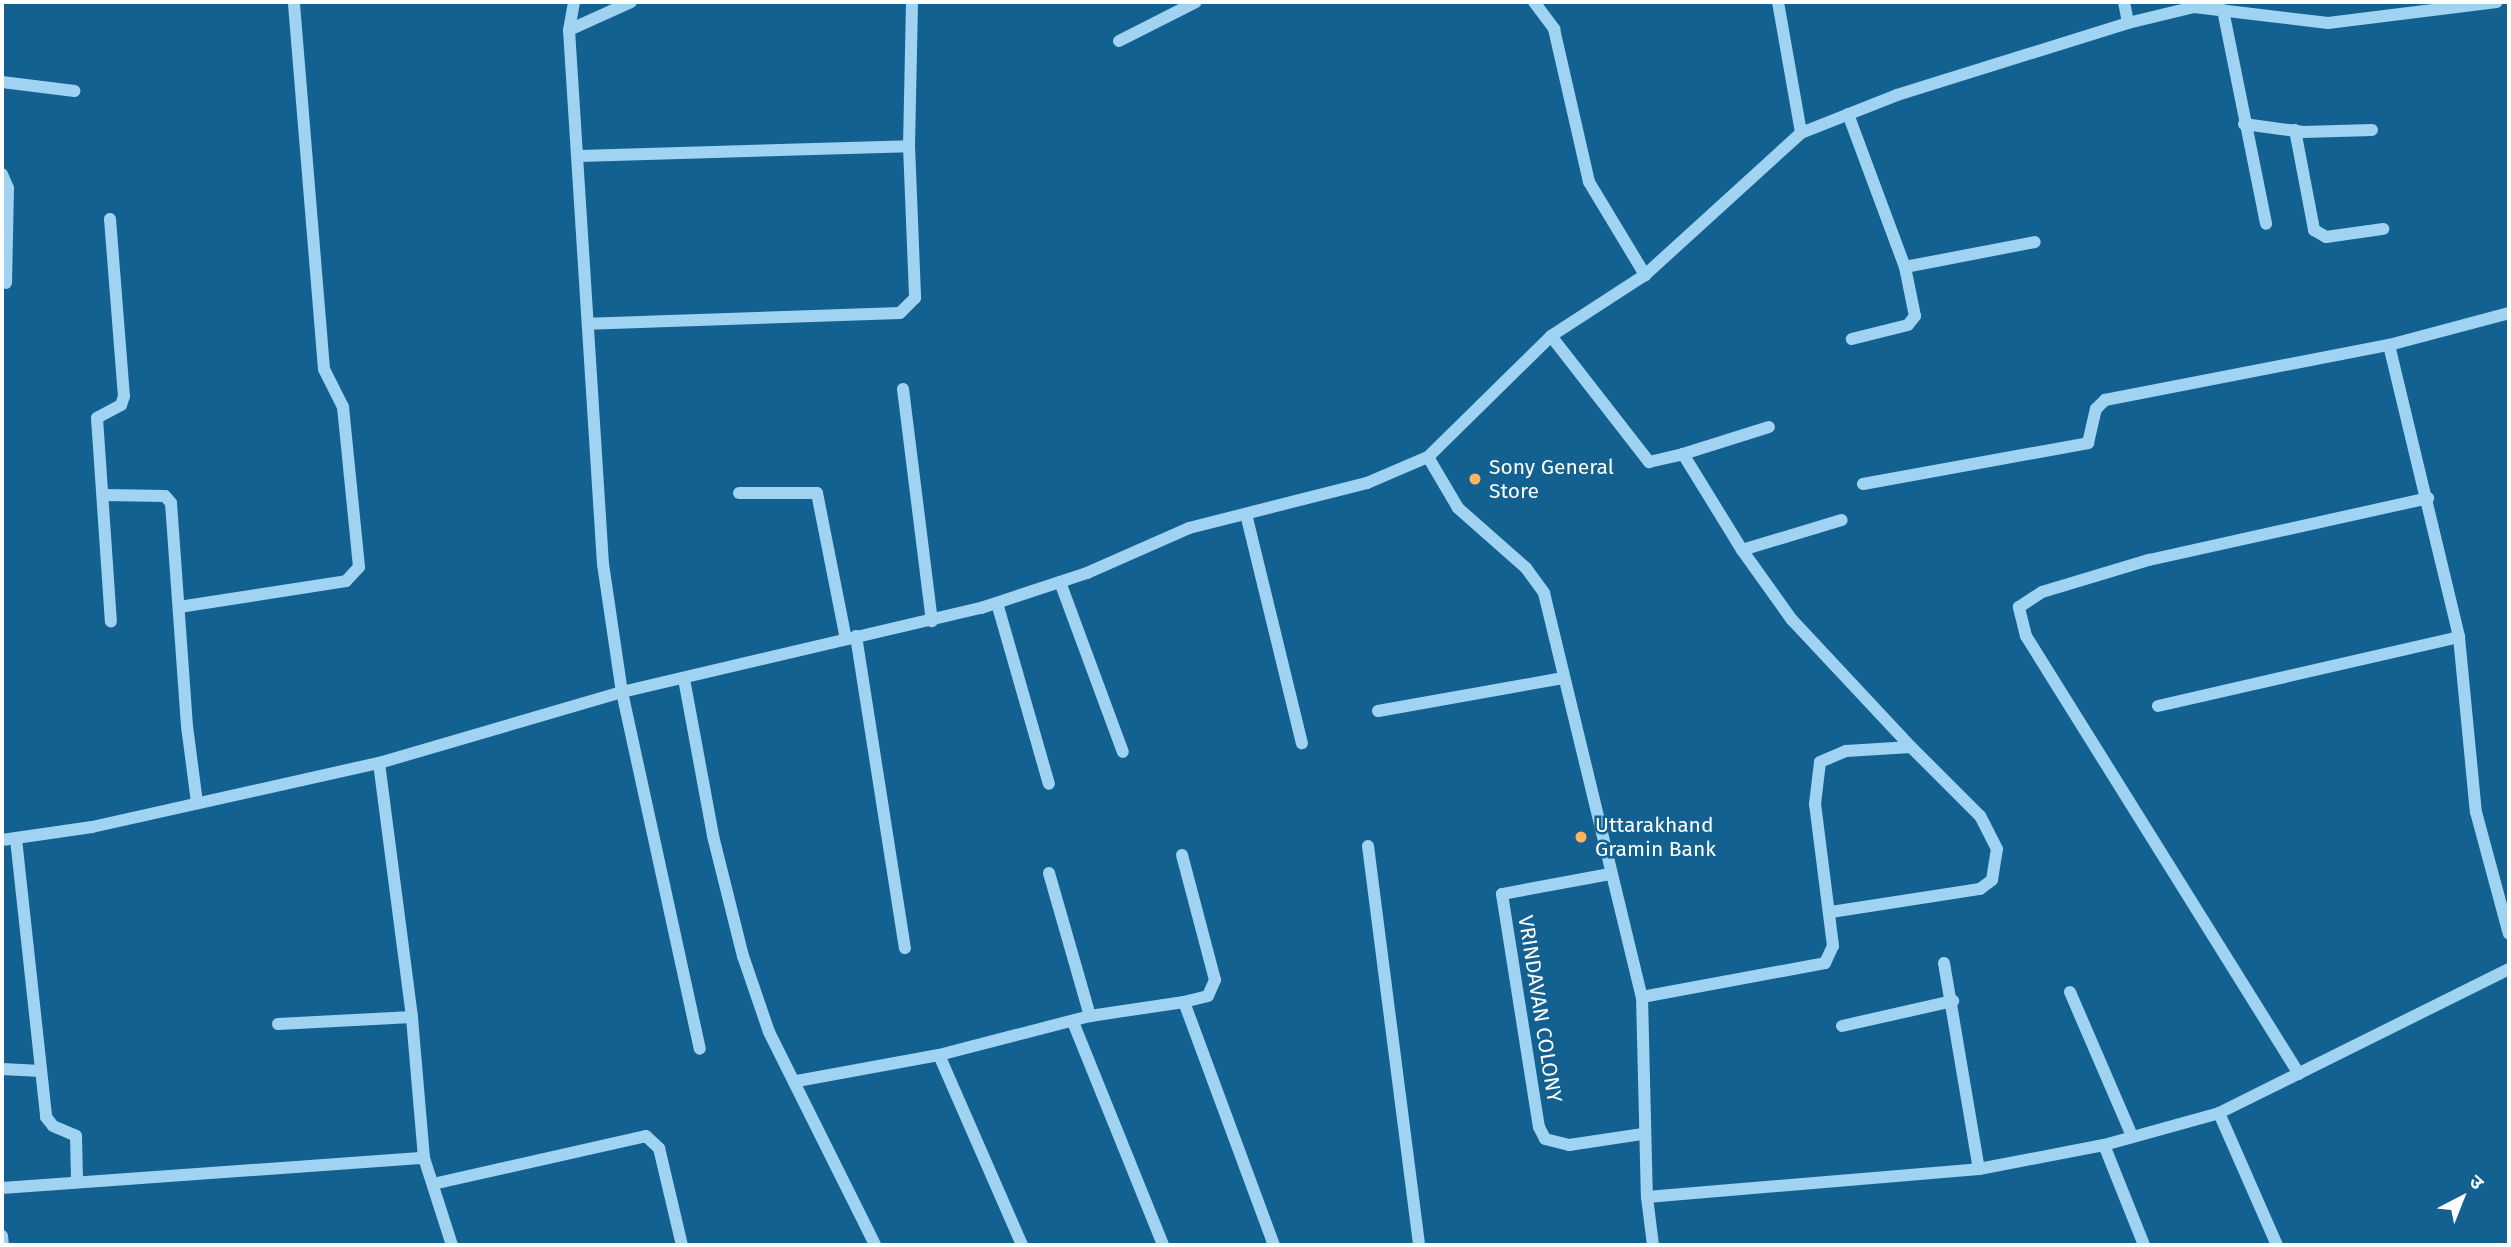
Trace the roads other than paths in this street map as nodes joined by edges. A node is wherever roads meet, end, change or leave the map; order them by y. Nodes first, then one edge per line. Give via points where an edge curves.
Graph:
1 (294, 2) edge
2 (574, 2) edge
3 (631, 2) edge
4 (912, 2) edge
5 (1196, 2) edge
6 (1535, 2) edge
7 (1778, 2) edge
8 (2124, 2) edge
9 (2497, 2) edge
10 (2482, 3) edge
11 (2223, 10) junction
12 (2128, 23) junction
13 (569, 30) junction
14 (1119, 41) dead end
15 (2, 82) edge
16 (74, 91) dead end
17 (1848, 114) junction
18 (2244, 124) junction
19 (2295, 130) junction
20 (2372, 130) dead end
21 (1801, 133) junction
22 (909, 146) junction
23 (580, 156) junction
24 (2, 174) edge
25 (110, 219) dead end
26 (2266, 224) dead end
27 (2383, 229) dead end
28 (2035, 242) dead end
29 (1905, 267) junction
30 (1645, 275) junction
31 (6, 283) dead end
32 (2509, 313) edge
33 (589, 324) junction
34 (1551, 336) junction
35 (1852, 339) dead end
36 (2389, 345) junction
37 (904, 389) dead end
38 (1769, 427) dead end
39 (1684, 454) junction
40 (1428, 457) junction
41 (1863, 484) dead end
42 (739, 493) dead end
43 (104, 495) junction
44 (2428, 498) junction
45 (1246, 514) junction
46 (1842, 520) dead end
47 (1742, 550) junction
48 (1060, 582) junction
49 (997, 603) junction
50 (179, 607) junction
51 (932, 621) junction
52 (111, 622) dead end
53 (851, 637) junction
54 (2459, 637) junction
55 (1563, 678) junction
56 (684, 680) junction
57 (622, 692) junction
58 (2158, 706) dead end
59 (1378, 711) dead end
60 (1303, 743) dead end
61 (1911, 747) junction
62 (1123, 752) dead end
63 (379, 763) junction
64 (1049, 785) dead end
65 (197, 803) junction
66 (16, 839) junction
67 (2, 840) edge
68 (1368, 846) dead end
69 (1182, 855) dead end
70 (1049, 873) dead end
71 (1610, 874) junction
72 (1831, 912) junction
73 (2509, 934) edge
74 (905, 948) dead end
75 (1944, 963) dead end
76 (2509, 969) edge
77 (2070, 992) dead end
78 (1642, 997) junction
79 (1953, 1000) junction
80 (1184, 1002) junction
81 (1090, 1016) junction
82 (412, 1017) junction
83 (1073, 1022) junction
84 (278, 1024) dead end
85 (1842, 1026) dead end
86 (700, 1049) dead end
87 (939, 1055) junction
88 (2, 1069) edge
89 (41, 1071) junction
90 (2299, 1074) junction
91 (797, 1081) junction
92 (2219, 1113) junction
93 (1643, 1134) junction
94 (2132, 1136) junction
95 (2104, 1145) junction
96 (425, 1158) junction
97 (1979, 1169) junction
98 (77, 1181) junction
99 (433, 1184) junction
100 (2, 1188) edge
101 (1647, 1197) junction
102 (2, 1236) edge
103 (3, 1245) edge
104 (452, 1245) edge
105 (682, 1245) edge
106 (875, 1245) edge
107 (1021, 1245) edge
108 (1163, 1245) edge
109 (1274, 1245) edge
110 (1419, 1245) edge
111 (1653, 1245) edge
112 (2144, 1245) edge
113 (2277, 1245) edge

1 - 50 street via 324,369 343,407 359,567 346,581
2 - 13 street
3 - 13 street
4 - 22 street
5 - 14 street
6 - 30 street via 1554,29 1589,182
7 - 21 street
8 - 12 street
9 - 10 street
10 - 11 street via 2328,23
11 - 12 street via 2194,7
11 - 18 street
12 - 17 street
13 - 23 street
15 - 16 street
17 - 21 street
17 - 29 street
18 - 19 street
18 - 26 street
19 - 20 street
19 - 27 street via 2314,230 2326,237
21 - 30 street
22 - 23 street
22 - 33 street via 915,298 900,313
23 - 33 street
24 - 31 street via 8,188
25 - 43 street via 124,397 121,405 97,418
28 - 29 street
29 - 35 street via 1914,320 1908,326
30 - 34 street
32 - 36 street
33 - 57 street via 594,458
34 - 39 street via 1649,463
34 - 40 street
36 - 41 street via 2105,400 2096,409 2088,443
36 - 44 street
37 - 51 street
38 - 39 street
39 - 47 street
40 - 45 street via 1367,483
40 - 55 street via 1458,508 1538,581
42 - 53 street via 817,493
43 - 50 street via 170,499
43 - 52 street
44 - 54 street
44 - 90 street via 2149,560 2042,592 2019,607 2026,636
45 - 48 street via 1189,528
45 - 60 street
46 - 47 street
47 - 61 street via 1792,620
48 - 49 street
48 - 62 street
49 - 51 street
49 - 64 street
50 - 65 street
51 - 53 street
53 - 56 street
53 - 74 street
54 - 58 street
54 - 73 street via 2476,812
55 - 59 street
55 - 71 street
56 - 57 street
56 - 91 street via 713,836 743,956 769,1032
57 - 63 street
57 - 86 street
61 - 72 street via 1846,751 1820,762 1815,804
61 - 72 street via 1980,816 1997,849 1992,880 1980,889
63 - 65 street
63 - 82 street
65 - 66 street
66 - 67 street
66 - 89 street
68 - 110 street
69 - 80 street via 1215,980 1208,996
70 - 81 street
71 - 78 street
71 - 93 street, VRINDAVAN COLONY via 1502,894 1539,1128 1545,1139 1569,1144
72 - 78 street via 1832,954 1815,968
75 - 79 street
76 - 90 street
77 - 94 street
78 - 93 street
79 - 85 street
79 - 97 street
80 - 81 street
80 - 109 street
81 - 83 street
82 - 84 street
82 - 96 street
83 - 87 street
83 - 108 street
87 - 91 street
87 - 107 street
88 - 89 street
89 - 98 street via 46,1117 78,1138
90 - 92 street
91 - 106 street
92 - 94 street
92 - 113 street
93 - 101 street
94 - 95 street
95 - 97 street
95 - 112 street
96 - 98 street
96 - 99 street
97 - 101 street
98 - 100 street
99 - 104 street
99 - 105 street via 646,1136 659,1147
101 - 111 street
102 - 103 street

